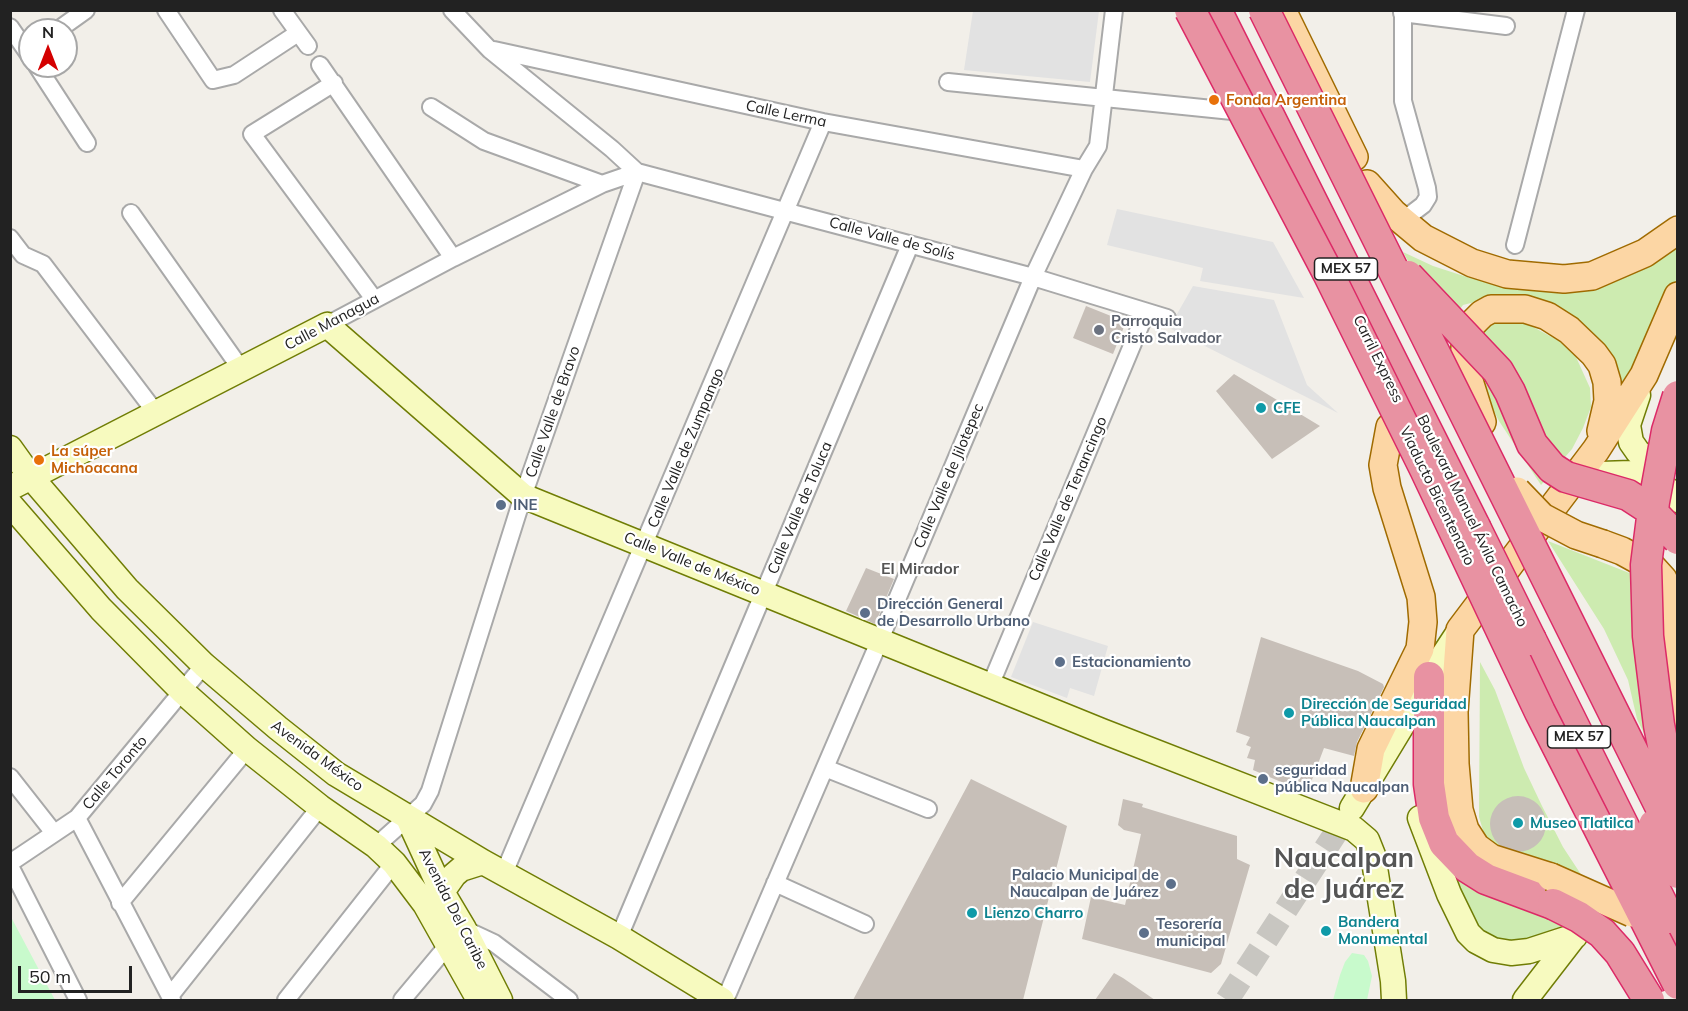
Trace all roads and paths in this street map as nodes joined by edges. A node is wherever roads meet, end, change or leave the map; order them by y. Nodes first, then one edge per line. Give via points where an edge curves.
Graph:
1 (166, 10) edge
2 (282, 10) edge
3 (452, 10) edge
4 (1114, 10) edge
5 (1181, 10) edge
6 (1190, 10) edge
7 (1205, 10) edge
8 (1216, 10) edge
9 (1249, 10) edge
10 (1264, 10) edge
11 (1282, 10) edge
12 (1576, 10) edge
13 (1402, 12) edge
14 (1506, 26) dead end
15 (490, 50) junction
16 (320, 65) dead end
17 (45, 78) edge
18 (948, 82) dead end
19 (334, 83) junction
20 (1104, 98) junction
21 (431, 107) dead end
22 (1232, 111) junction
23 (1299, 112) junction
24 (824, 122) junction
25 (1343, 135) junction
26 (87, 142) dead end
27 (1084, 169) junction
28 (637, 172) junction
29 (602, 184) junction
30 (1367, 184) junction
31 (787, 211) junction
32 (131, 213) dead end
33 (1402, 221) junction
34 (1677, 230) edge
35 (10, 238) edge
36 (1381, 244) junction
37 (910, 245) junction
38 (1515, 245) dead end
39 (453, 258) junction
40 (1033, 277) junction
41 (1677, 296) edge
42 (374, 299) junction
43 (1332, 310) junction
44 (1146, 312) junction
45 (1167, 318) dead end
46 (327, 325) junction
47 (1388, 354) junction
48 (241, 369) junction
49 (1644, 375) junction
50 (1677, 396) edge
51 (156, 413) junction
52 (1482, 422) junction
53 (1390, 427) junction
54 (10, 448) edge
55 (1596, 450) junction
56 (1677, 458) edge
57 (20, 482) edge
58 (1563, 490) junction
59 (523, 496) junction
60 (1677, 500) edge
61 (10, 504) edge
62 (1501, 504) junction
63 (1677, 539) edge
64 (645, 545) junction
65 (764, 593) junction
66 (1554, 626) junction
67 (1460, 630) junction
68 (879, 642) junction
69 (204, 665) junction
70 (990, 686) junction
71 (1425, 687) junction
72 (183, 692) junction
73 (1677, 724) edge
74 (247, 749) junction
75 (825, 768) junction
76 (10, 777) edge
77 (1649, 785) junction
78 (1677, 804) edge
79 (320, 807) junction
80 (928, 808) dead end
81 (1357, 809) junction
82 (1677, 812) edge
83 (77, 818) junction
84 (408, 818) junction
85 (1677, 820) edge
86 (54, 833) junction
87 (1677, 842) edge
88 (376, 846) junction
89 (483, 862) junction
90 (394, 863) junction
91 (10, 864) edge
92 (504, 873) junction
93 (1677, 873) edge
94 (775, 883) junction
95 (1552, 891) junction
96 (434, 898) junction
97 (120, 903) junction
98 (1632, 913) junction
99 (865, 924) dead end
100 (1673, 927) edge
101 (1575, 936) junction
102 (456, 937) junction
103 (620, 937) junction
104 (1677, 966) edge
105 (1677, 984) edge
106 (171, 998) edge
107 (78, 1000) edge
108 (286, 1000) edge
109 (402, 1000) edge
110 (494, 1000) edge
111 (569, 1000) edge
112 (724, 1000) edge
113 (1394, 1000) edge
114 (1525, 1000) edge
115 (1649, 1000) edge
116 (1676, 1000) edge

1 - 2 street via 213,80 234,75 303,40
3 - 15 street
4 - 20 street, Calle Valle de Jilotepec
5 - 22 main road
6 - 105 highway, Viaducto Bicentenario, bridge via 1328,273 1540,712
7 - 104 highway, Carril Express
8 - 47 highway, Boulevard Manuel Ávila Camacho / MEX 57
9 - 23 highway, Boulevard Manuel Ávila Camacho / MEX 57
10 - 36 highway, bridge
11 - 25 main road, Boulevard Manuel Ávila Camacho
12 - 38 street
13 - 14 street
13 - 33 street via 1403,101 1428,197
15 - 24 street, Calle Lerma
15 - 28 street
16 - 19 street
17 - 26 street
18 - 20 street
19 - 39 street
19 - 42 street via 252,135
20 - 22 street
20 - 27 street, Calle Valle de Jilotepec via 1098,146
21 - 29 street via 484,141
22 - 43 main road
23 - 25 highway
23 - 62 highway, Boulevard Manuel Ávila Camacho / MEX 57
24 - 27 street, Calle Lerma
24 - 31 street, Calle Valle de Zumpango
25 - 30 main road, Boulevard Manuel Ávila Camacho
27 - 40 street, Calle Valle de Jilotepec
28 - 29 street, Calle Managua
28 - 31 street, Calle Valle de Solís
28 - 59 street, Calle Valle de Bravo
29 - 39 street, Calle Managua
30 - 33 main road
30 - 52 main road, Boulevard Manuel Ávila Camacho
31 - 37 street, Calle Valle de Solís
31 - 64 street, Calle Valle de Zumpango
32 - 48 street
33 - 34 main road via 1440,248 1473,263 1508,274 1564,279 1592,276 1617,267
35 - 51 street via 23,255 43,264
36 - 63 highway, bridge via 1498,371 1532,444 1552,468 1566,477 1628,495 1654,514
36 - 87 highway, bridge
37 - 40 street, Calle Valle de Solís
37 - 65 street, Calle Valle de Toluca
39 - 42 street, Calle Managua
40 - 44 street, Calle Valle de Solís
40 - 68 street, Calle Valle de Jilotepec
41 - 49 main road
42 - 46 street, Calle Managua
43 - 47 highway
43 - 53 main road
44 - 45 street, Calle Valle de Solís
44 - 70 street, Calle Valle de Tenancingo
46 - 48 main road, Calle Managua
46 - 59 main road, Calle Valle de México
47 - 62 highway, Boulevard Manuel Ávila Camacho / MEX 57
48 - 51 main road, Calle Managua
49 - 55 main road
49 - 56 main road via 1628,425 1631,442 1648,459 1669,462
50 - 85 highway, bridge via 1654,502 1646,565 1648,636
51 - 57 main road, Calle Managua
52 - 55 main road via 1464,357 1471,325 1491,309 1525,309 1569,330 1602,365 1608,382 1608,401
52 - 62 main road, Boulevard Manuel Ávila Camacho
53 - 81 main road via 1383,465 1421,597 1423,622 1420,649 1371,749
53 - 98 main road via 1507,670
54 - 57 main road, Avenida México
55 - 58 main road
57 - 69 main road, Avenida México
58 - 60 main road via 1601,474 1631,473 1650,478
58 - 67 main road
59 - 64 main road, Calle Valle de México
59 - 84 street, Calle Valle de Bravo via 430,791
61 - 72 main road via 101,609
62 - 66 highway, Boulevard Manuel Ávila Camacho / MEX 57
62 - 73 main road, bridge via 1623,551 1664,579 1671,596
64 - 65 main road, Calle Valle de México
64 - 92 street, Calle Valle de Zumpango
65 - 68 main road, Calle Valle de México
65 - 103 street, Calle Valle de Toluca
66 - 77 highway, Boulevard Manuel Ávila Camacho / MEX 57
66 - 100 highway, Boulevard Manuel Ávila Camacho / MEX 57, bridge via 1627,833
67 - 71 main road
67 - 95 main road via 1455,764 1465,830 1476,847 1491,858
68 - 70 main road, Calle Valle de México
68 - 75 street, Calle Valle de Jilotepec
69 - 72 street, Calle Toronto
69 - 84 main road, Avenida México via 336,774
70 - 81 main road, Calle Valle de México via 1129,741
71 - 81 main road
71 - 95 highway via 1429,784 1434,818 1444,843 1467,867 1486,879
71 - 101 main road via 1415,771 1418,806 1437,867 1468,933 1493,950 1511,953
72 - 74 main road
72 - 83 street, Calle Toronto
74 - 79 main road
74 - 97 street
75 - 80 street
75 - 94 street, Calle Valle de Jilotepec
76 - 86 street
77 - 82 main road, bridge
77 - 93 highway, Boulevard Manuel Ávila Camacho / MEX 57, bridge
78 - 101 main road
79 - 88 main road
79 - 106 street
81 - 113 main road via 1373,855
83 - 86 street, Calle Toronto
83 - 97 street
84 - 88 street, Calle Valle de Bravo
84 - 89 main road, Avenida México
84 - 96 main road, Avenida Del Caribe
86 - 91 street, Calle Toronto
88 - 90 main road, Avenida Del Caribe
89 - 92 main road, Avenida México
89 - 96 main road via 461,869
90 - 96 main road, Avenida Del Caribe
90 - 108 street
91 - 107 street
92 - 103 main road, Avenida México
94 - 99 street
94 - 112 street, Calle Valle de Jilotepec
95 - 98 main road, bridge
95 - 115 highway, bridge via 1620,953
96 - 102 main road, Avenida Del Caribe
97 - 106 street
98 - 116 main road
101 - 114 main road
102 - 109 street
102 - 110 main road, Avenida Del Caribe
102 - 111 street via 494,943
103 - 112 main road, Avenida México

